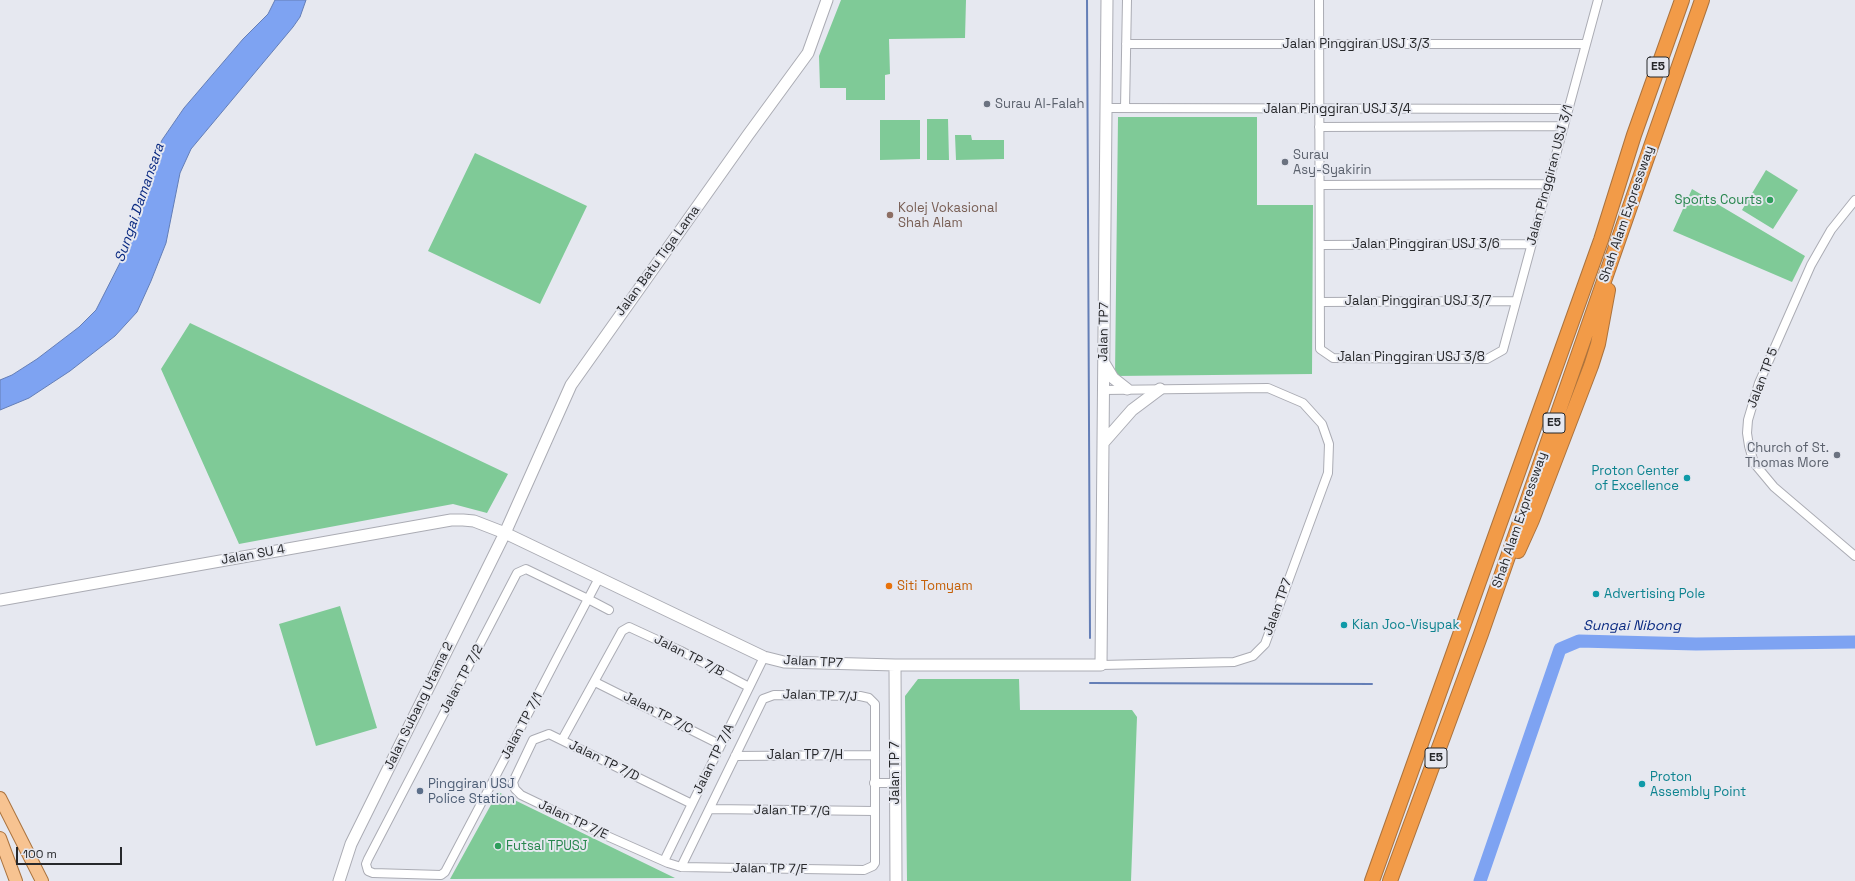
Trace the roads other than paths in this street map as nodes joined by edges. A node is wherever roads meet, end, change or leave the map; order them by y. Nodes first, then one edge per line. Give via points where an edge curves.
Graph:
1 (827, 0) edge
2 (1107, 0) edge
3 (1127, 0) edge
4 (1319, 0) edge
5 (1598, 0) edge
6 (1682, 0) edge
7 (1702, 0) edge
8 (1126, 44) junction
9 (1319, 44) junction
10 (1586, 44) junction
11 (1106, 108) junction
12 (1125, 108) junction
13 (1319, 109) junction
14 (1568, 109) junction
15 (1564, 126) junction
16 (1320, 127) junction
17 (1548, 184) junction
18 (1320, 185) junction
19 (1853, 205) edge
20 (1532, 244) junction
21 (1320, 245) junction
22 (1516, 301) junction
23 (1320, 302) junction
24 (1503, 350) joint
25 (1104, 362) junction
26 (1127, 389) junction
27 (1160, 389) junction
28 (1104, 390) junction
29 (1103, 443) junction
30 (505, 533) junction
31 (1855, 556) edge
32 (599, 578) junction
33 (588, 599) junction
34 (0, 600) edge
35 (609, 610) dead end
36 (764, 657) junction
37 (895, 665) junction
38 (1101, 665) junction
39 (595, 682) junction
40 (749, 687) junction
41 (562, 740) junction
42 (721, 745) junction
43 (874, 755) junction
44 (735, 756) junction
45 (524, 757) joint
46 (895, 782) junction
47 (874, 783) junction
48 (0, 798) edge
49 (692, 804) junction
50 (710, 809) junction
51 (874, 812) junction
52 (0, 838) edge
53 (664, 861) junction
54 (681, 867) junction
55 (372, 873) joint
56 (16, 881) edge
57 (42, 881) edge
58 (339, 881) edge
59 (896, 881) edge
60 (1372, 881) edge
61 (1390, 881) edge

1 - 30 street, Jalan Batu Tiga Lama via 808,53 571,385
2 - 11 street, Jalan TP7
3 - 8 street
4 - 9 street
5 - 10 street, Jalan Pinggiran USJ 3/1
6 - 60 highway, Shah Alam Expressway / E5 via 1634,135 1601,240
7 - 61 highway, Shah Alam Expressway / E5 via 1481,634
8 - 9 street, Jalan Pinggiran USJ 3/3
8 - 12 street
9 - 10 street, Jalan Pinggiran USJ 3/3
9 - 13 street
10 - 14 street, Jalan Pinggiran USJ 3/1
11 - 12 street, Jalan Pinggiran USJ 3/4
11 - 25 street, Jalan TP7
12 - 13 street, Jalan Pinggiran USJ 3/4
13 - 14 street, Jalan Pinggiran USJ 3/4
13 - 16 street
14 - 15 street, Jalan Pinggiran USJ 3/1
15 - 16 street, Jalan Pinggiran USJ 3/4
15 - 17 street, Jalan Pinggiran USJ 3/1
16 - 18 street
17 - 18 street
17 - 20 street, Jalan Pinggiran USJ 3/1
18 - 21 street
19 - 31 street, Jalan TP 5 via 1831,230 1811,265 1759,383 1748,420 1747,433 1754,463 1774,487
20 - 21 street, Jalan Pinggiran USJ 3/6
20 - 22 street, Jalan Pinggiran USJ 3/1
21 - 23 street
22 - 23 street, Jalan Pinggiran USJ 3/7
22 - 24 street, Jalan Pinggiran USJ 3/1
23 - 24 street, Jalan Pinggiran USJ 3/8 via 1320,349 1333,358 1487,359
25 - 26 street via 1113,378
25 - 28 street, Jalan TP7
26 - 27 street, Jalan TP7
26 - 28 street, Jalan TP7
27 - 29 street via 1132,410
27 - 38 street, Jalan TP7 via 1268,388 1303,403 1322,424 1329,444 1328,473 1265,644 1253,656 1234,662
28 - 29 street, Jalan TP7
29 - 38 street, Jalan TP7
30 - 32 street, Jalan TP7
30 - 34 street, Jalan SU 4 via 474,521 451,520
30 - 58 street, Jalan Subang Utama 2 via 351,844
32 - 33 street, Jalan TP 7/1
32 - 36 street, Jalan TP7
33 - 35 street, Jalan TP 7/2
33 - 55 street, Jalan TP 7/1 via 445,872 441,875
33 - 55 street, Jalan TP 7/2 via 526,569 517,573 368,859 367,868
36 - 37 street, Jalan TP7 via 784,662
36 - 40 street, Jalan TP 7/A
37 - 38 street, Jalan TP7
37 - 46 street, Jalan TP 7
39 - 40 street, Jalan TP 7/B via 622,631 629,626
39 - 41 street
39 - 42 street, Jalan TP 7/C
40 - 42 street, Jalan TP 7/A
41 - 45 street, Jalan TP 7/D via 549,734 541,736 533,740
41 - 49 street, Jalan TP 7/D
42 - 49 street, Jalan TP 7/A
43 - 44 street, Jalan TP 7/H
43 - 44 street, Jalan TP 7/J via 875,704 870,698 774,695 763,699
43 - 47 street
44 - 50 street
45 - 53 street, Jalan TP 7/E via 512,782 521,795
46 - 47 street
46 - 59 street, Jalan TP 7
47 - 51 street
48 - 57 main road
49 - 53 street, Jalan TP 7/A
50 - 51 street, Jalan TP 7/G
50 - 54 street
51 - 54 street, Jalan TP 7/F via 875,863 864,870
52 - 56 main road
53 - 54 street, Jalan TP 7/F

